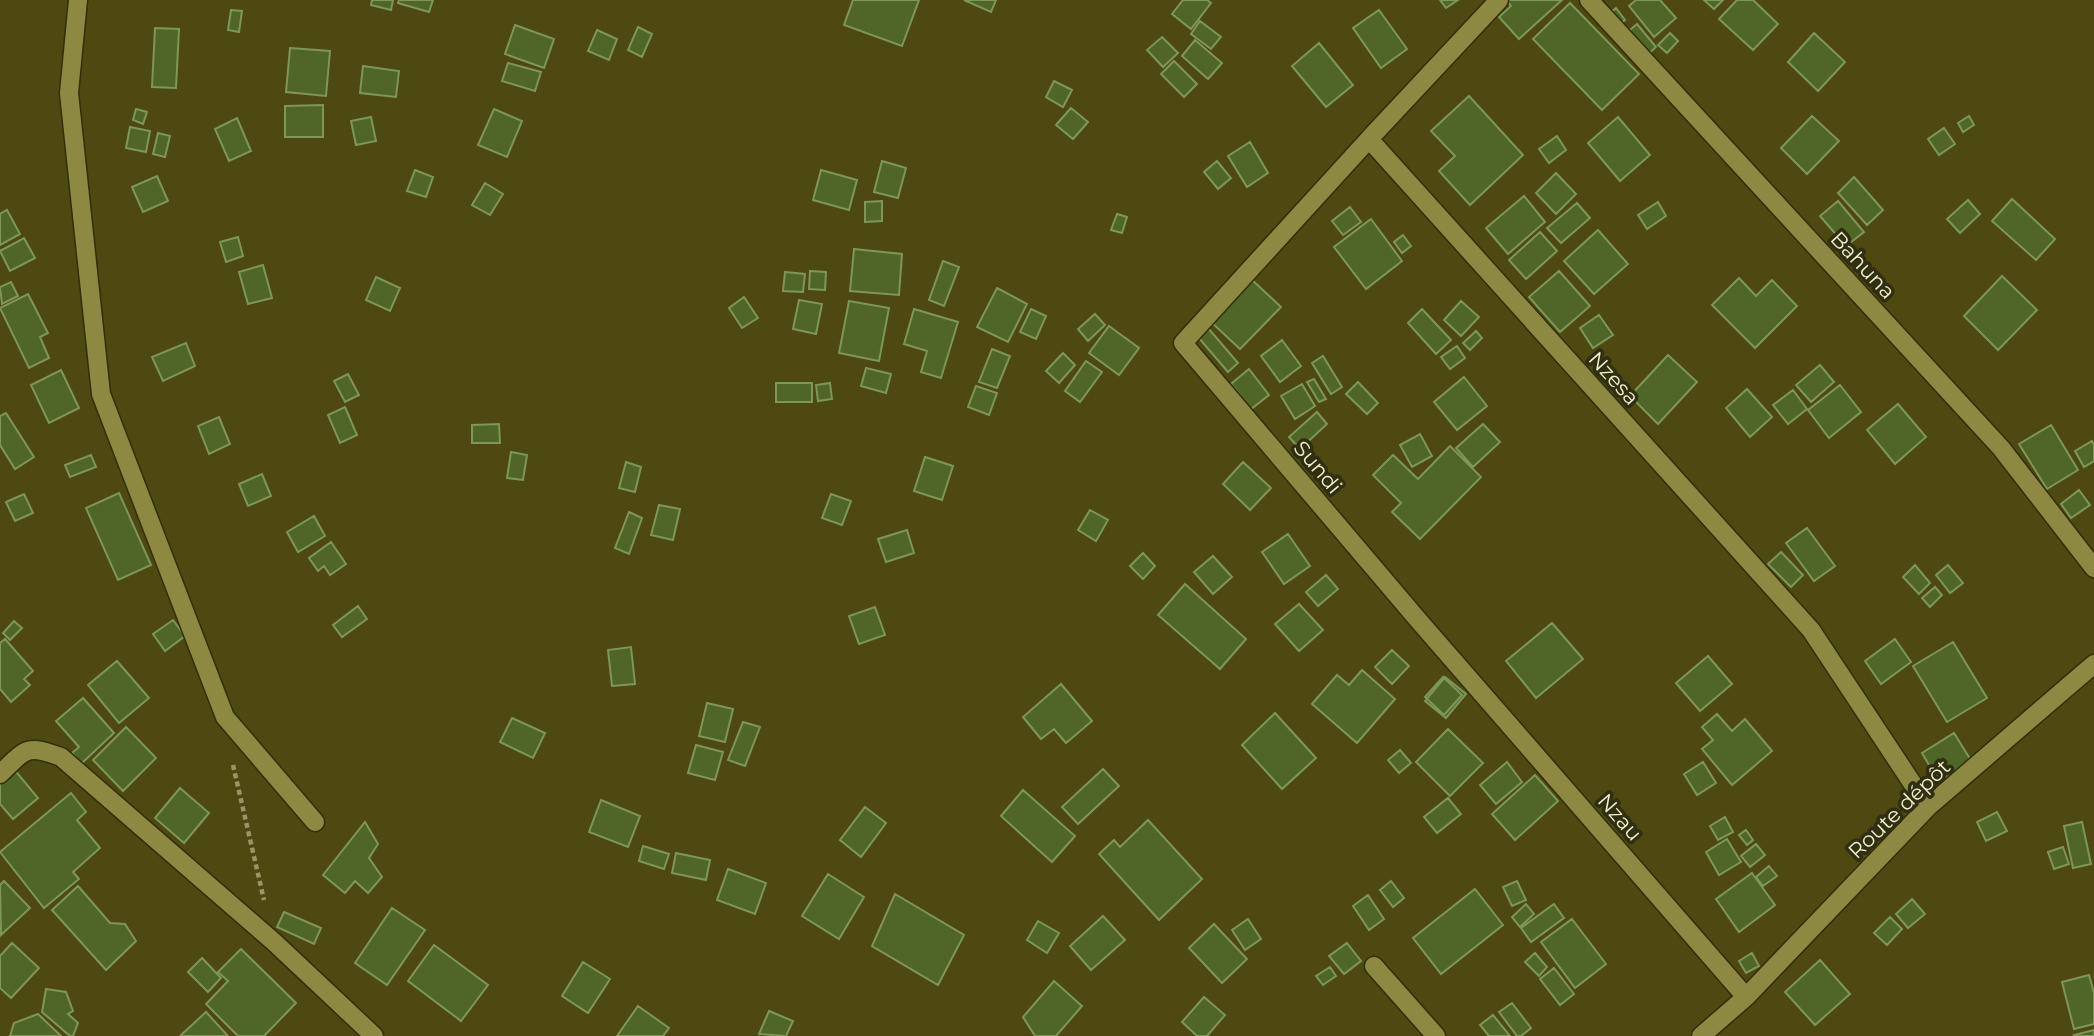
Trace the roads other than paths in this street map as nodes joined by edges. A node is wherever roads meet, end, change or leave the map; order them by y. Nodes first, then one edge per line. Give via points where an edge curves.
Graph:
1 (78, 0) edge
2 (1499, 0) edge
3 (1589, 0) edge
4 (1369, 139) junction
5 (2094, 568) edge
6 (1419, 621) joint
7 (2094, 664) edge
8 (0, 774) edge
9 (1928, 807) junction
10 (316, 822) dead end
11 (1374, 966) dead end
12 (1746, 997) junction
13 (374, 1036) edge
14 (1436, 1036) edge
15 (1701, 1036) edge

1 - 10 street via 69,93 101,394 225,717
2 - 4 street
3 - 5 street, Bahuna via 2001,449
4 - 6 street, Sundi via 1183,343
4 - 9 street, Nzesa via 1811,631
6 - 12 street, Nzau
7 - 9 street, Route dépôt
8 - 13 street via 21,754 38,749 61,757 274,942
9 - 12 street, Route dépôt
11 - 14 street
12 - 15 street

